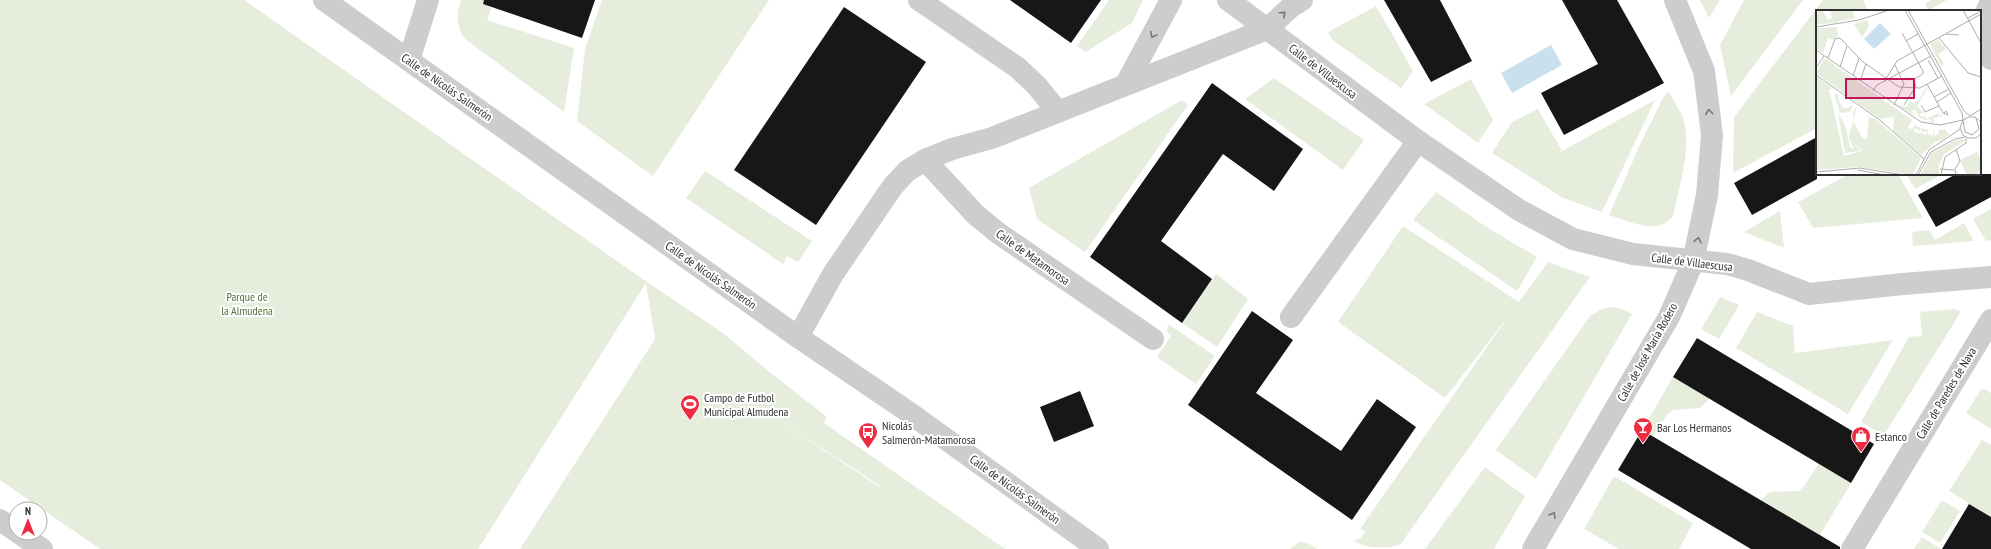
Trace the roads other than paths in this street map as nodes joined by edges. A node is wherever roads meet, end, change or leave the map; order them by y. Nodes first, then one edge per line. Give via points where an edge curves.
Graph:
1 (324, 0) edge
2 (428, 0) edge
3 (919, 0) edge
4 (1171, 0) edge
5 (1228, 0) edge
6 (1302, 0) edge
7 (1675, 0) edge
8 (1991, 2) edge
9 (1266, 29) junction
10 (1991, 59) edge
11 (409, 60) junction
12 (1126, 84) junction
13 (1058, 112) junction
14 (1418, 142) junction
15 (925, 160) junction
16 (1693, 262) junction
17 (1991, 277) edge
18 (1291, 317) dead end
19 (1991, 320) edge
20 (798, 337) junction
21 (1153, 339) dead end
22 (30, 541) edge
23 (42, 549) edge
24 (1098, 549) edge
25 (1533, 549) edge
26 (1852, 549) edge

1 - 11 street, Calle de Nicolás Salmerón
2 - 11 street
3 - 13 street via 1018,68 1038,86
4 -> 12 street
5 - 9 street, Calle de Villaescusa
9 -> 6 street
16 -> 7 street, Calle de José María Rodero via 1707,195 1712,136 1704,71
8 - 10 street via 1982,28 1985,47
9 - 12 street
9 - 14 street, Calle de Villaescusa
11 - 20 street, Calle de Nicolás Salmerón
12 - 13 street
13 - 15 street via 992,138 952,149
14 - 16 street, Calle de Villaescusa via 1519,210 1573,239 1633,254
14 - 18 street
15 - 20 street via 907,171 893,186 832,274
15 - 21 street, Calle de Matamorosa via 976,215 998,233
16 - 17 street, Calle de Villaescusa via 1727,264 1809,294
25 -> 16 street, Calle de José María Rodero via 1669,317
19 - 26 street, Calle de Paredes de Nava
20 - 24 street, Calle de Nicolás Salmerón via 907,411
22 - 23 street

